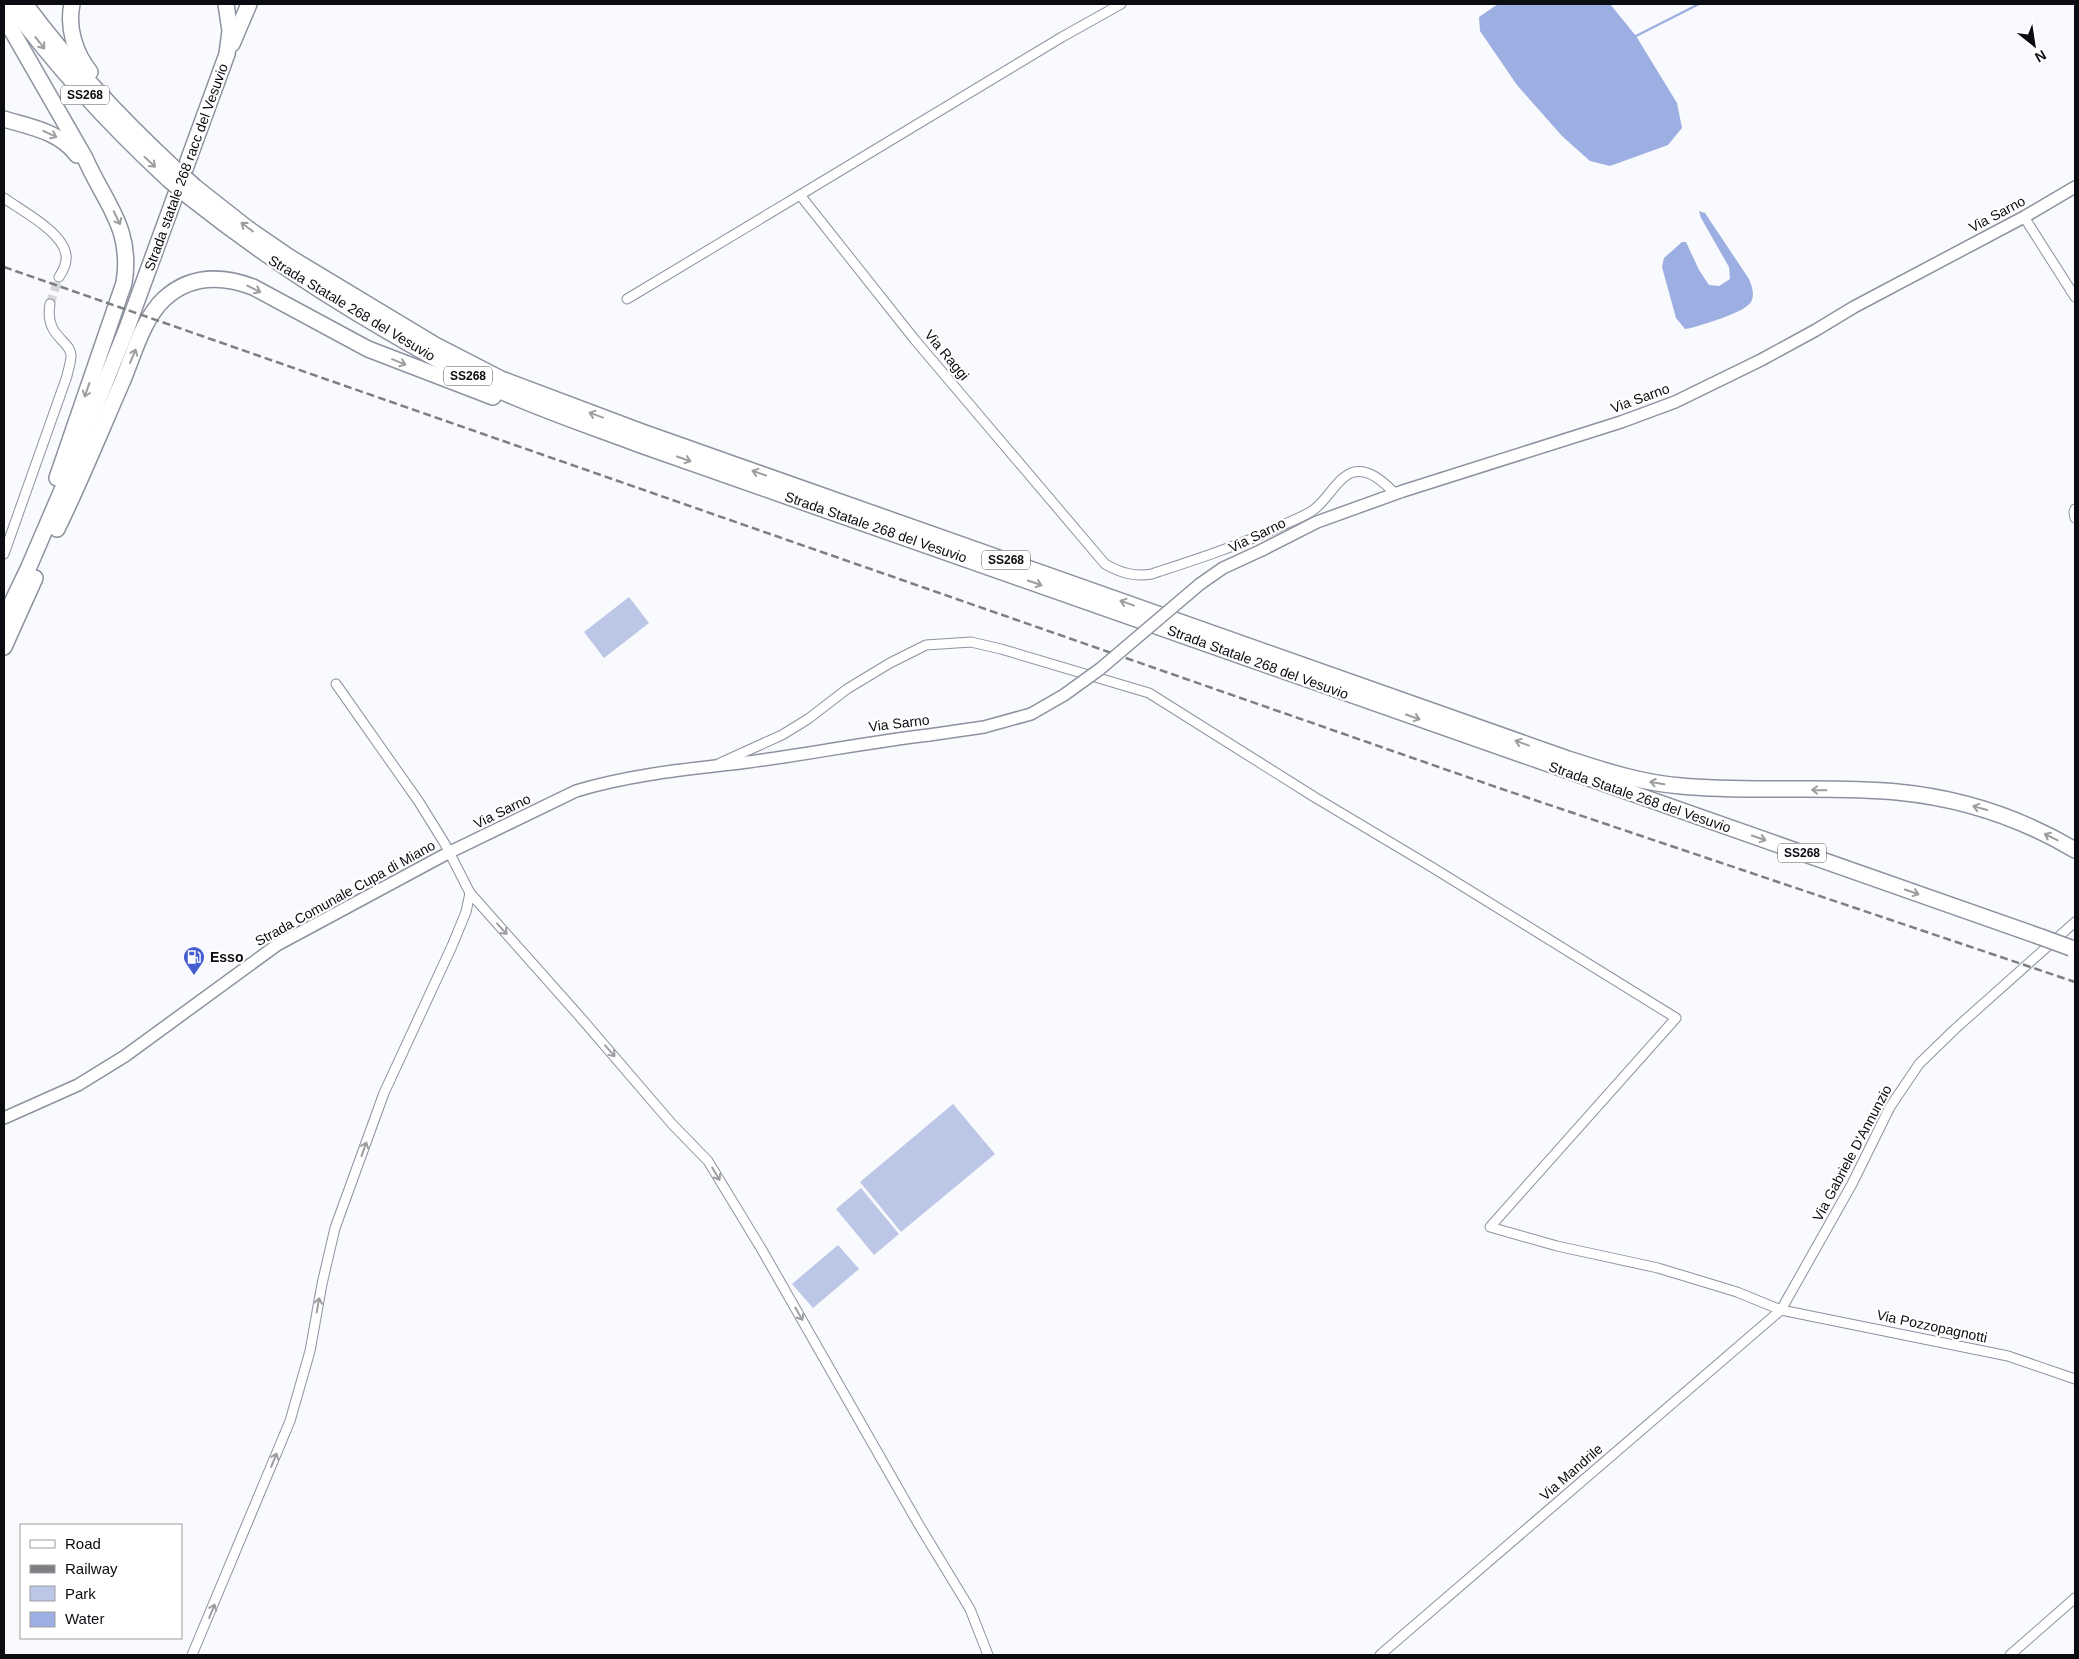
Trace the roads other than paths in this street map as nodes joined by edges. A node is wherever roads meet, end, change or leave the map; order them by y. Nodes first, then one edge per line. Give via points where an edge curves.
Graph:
1 (10, 4) edge
2 (25, 4) edge
3 (72, 4) edge
4 (226, 4) edge
5 (249, 4) edge
6 (1121, 4) edge
7 (4, 17) edge
8 (227, 54) junction
9 (4, 119) edge
10 (171, 173) junction
11 (93, 176) junction
12 (2075, 187) edge
13 (193, 193) junction
14 (800, 195) junction
15 (4, 198) edge
16 (2024, 217) junction
17 (59, 277) tunnel mouth
18 (2075, 297) edge
19 (627, 299) dead end
20 (50, 304) tunnel mouth
21 (127, 328) junction
22 (638, 444) junction
23 (1396, 494) junction
24 (2075, 509) edge
25 (2075, 518) edge
26 (57, 528) junction
27 (4, 554) edge
28 (4, 614) edge
29 (4, 619) edge
30 (4, 647) edge
31 (336, 684) dead end
32 (715, 765) junction
33 (2075, 850) edge
34 (448, 853) junction
35 (470, 893) junction
36 (2075, 922) edge
37 (2073, 948) edge
38 (4, 1118) edge
39 (1781, 1310) junction
40 (2075, 1378) edge
41 (2075, 1598) edge
42 (192, 1655) edge
43 (988, 1655) edge
44 (1380, 1655) edge
45 (2010, 1655) edge

1 -> 10 highway, Strada Statale 268 del Vesuvio / SS268 via 68,77 111,124
2 - 10 highway, Strada Statale 268 del Vesuvio / SS268 via 77,70
3 - 10 highway via 72,35 82,61
4 - 8 highway, Strada statale 268 racc del Vesuvio via 230,31
5 - 8 highway
6 - 14 street
7 - 11 highway
8 - 21 highway, Strada statale 268 racc del Vesuvio
9 -> 11 highway via 60,138
10 - 13 highway, Strada Statale 268 del Vesuvio / SS268, bridge
11 -> 28 highway via 121,227 126,256 124,283 46,507
12 - 16 street, Via Sarno
13 - 22 highway, Strada Statale 268 del Vesuvio / SS268 via 241,238 310,285 429,355 497,390
33 -> 13 highway, Strada Statale 268 del Vesuvio / SS268 via 2026,824 1988,810 1926,795 1859,790 1734,790 1680,786 1620,775 1568,759 642,432 501,379 435,345 316,274
14 - 19 street
14 - 23 street, Via Raggi via 915,340 1105,564 1122,573 1152,574 1238,546 1313,510 1344,477 1353,472 1366,472 1381,479
15 - 17 street via 56,235 63,244 67,256
16 - 18 street
16 - 23 street, Via Sarno via 1762,360 1675,402
20 - 27 street via 48,320 52,330 72,355
21 - 26 highway, Strada statale 268 racc del Vesuvio via 114,376
21 - 29 highway, Strada statale 268 racc del Vesuvio via 62,490
26 -> 22 highway via 152,315 176,290 204,279 220,278 252,287 392,360 575,428
22 -> 37 highway, Strada Statale 268 del Vesuvio / SS268, bridge
23 - 32 street, Via Sarno, bridge via 1317,522 1223,568 1100,669 1031,714 984,727
24 - 25 street
26 - 30 highway, Strada statale 268 racc del Vesuvio
31 - 34 street via 419,802
32 - 34 street, Via Sarno via 668,771 576,792
32 - 39 street, Via Pozzopagnotti via 782,735 847,688 926,644 971,642 1149,693 1676,1018 1490,1227 1557,1246 1658,1268 1738,1292
34 - 35 street
34 - 38 street, Strada Comunale Cupa di Miano via 277,945 125,1056 78,1085
42 -> 35 street via 290,1421 310,1351 335,1228 384,1093 452,946
35 -> 43 street via 708,1161 970,1609
36 - 39 street, Via Gabriele D'Annunzio via 1919,1064 1890,1107 1852,1184
39 - 40 street, Via Pozzopagnotti via 2008,1356
39 - 44 street, Via Mandrile
41 - 45 street

